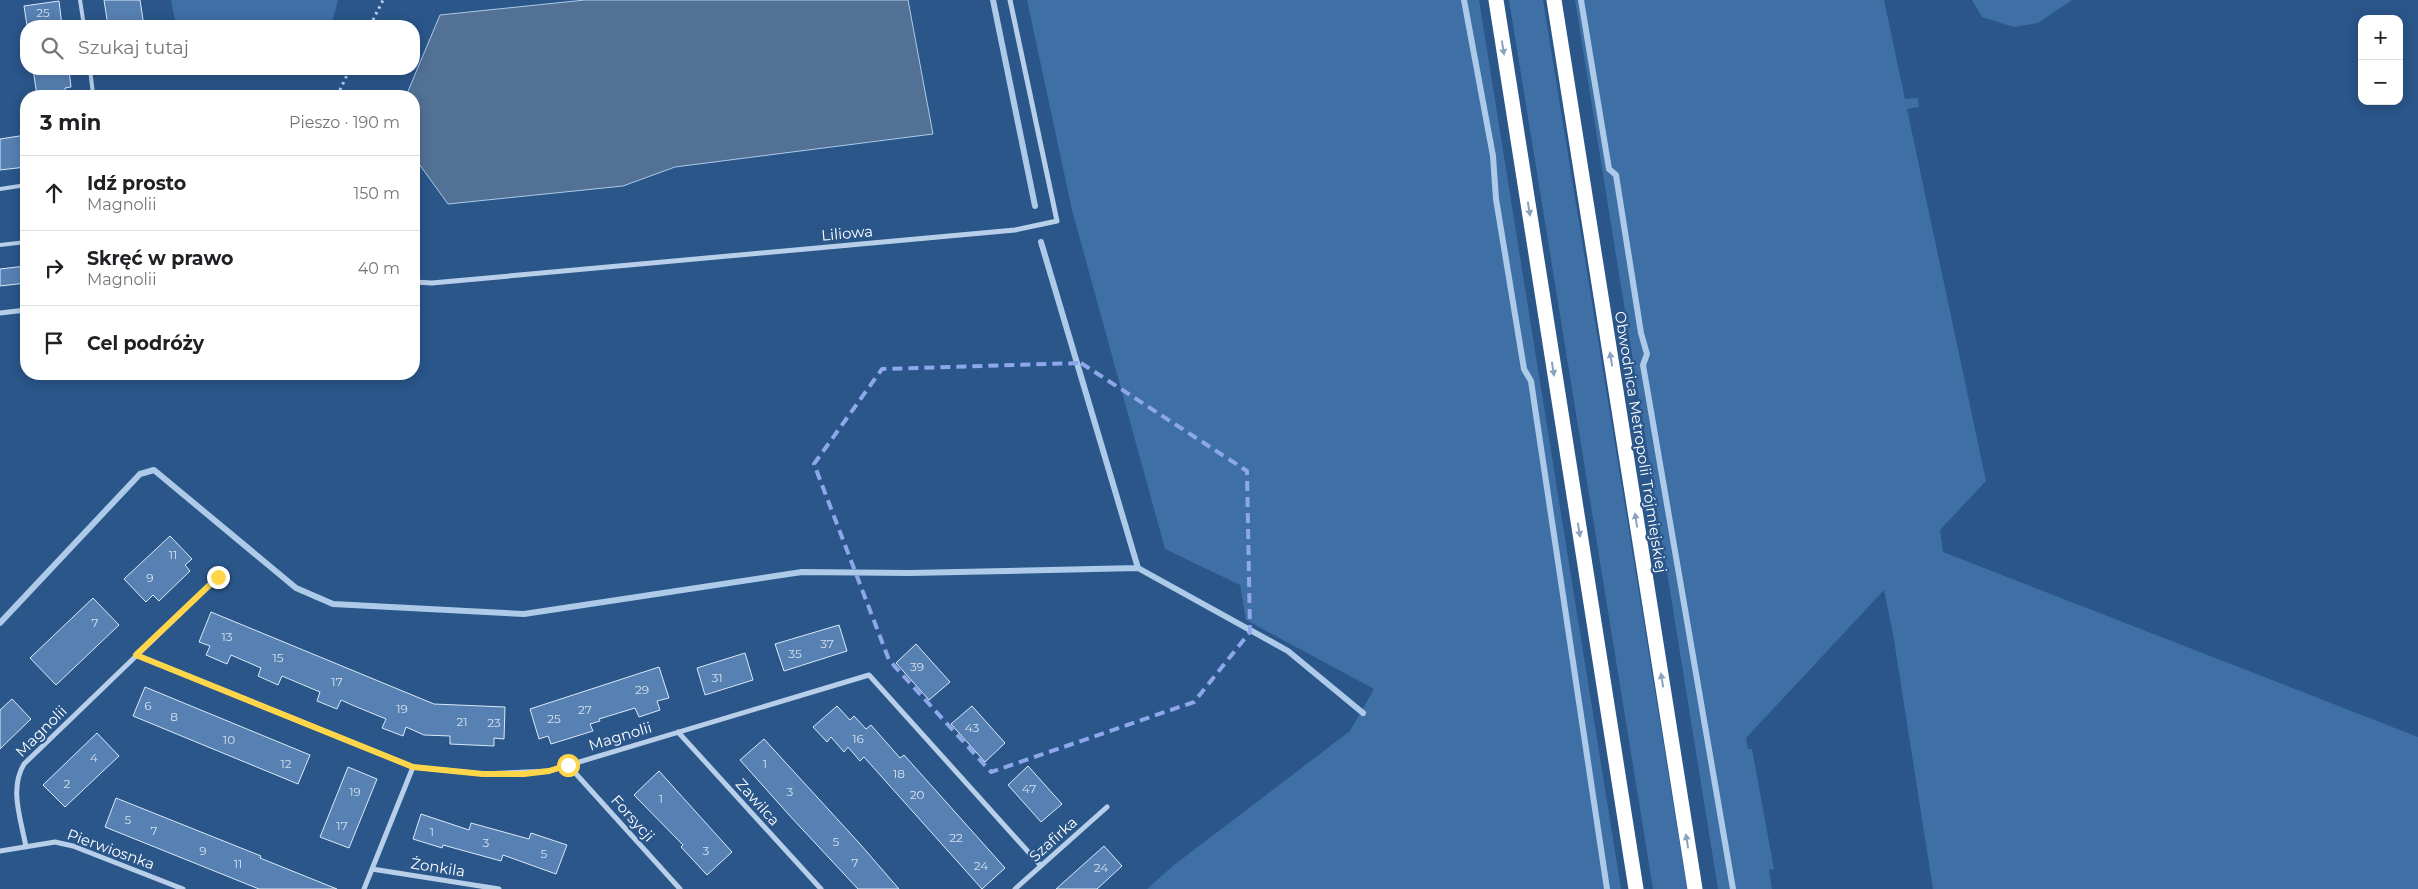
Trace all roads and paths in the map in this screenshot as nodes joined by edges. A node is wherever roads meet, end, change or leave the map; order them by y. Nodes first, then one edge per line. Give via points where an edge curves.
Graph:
1 (80, 0) edge
2 (383, 0) edge
3 (1010, 0) edge
4 (1496, 0) edge
5 (1554, 0) edge
6 (83, 20) edge
7 (373, 20) edge
8 (91, 75) edge
9 (347, 75) edge
10 (93, 90) edge
11 (339, 90) edge
12 (20, 186) edge
13 (0, 189) edge
14 (20, 243) edge
15 (0, 245) edge
16 (420, 282) edge
17 (20, 311) edge
18 (0, 313) edge
19 (218, 577) dead end
20 (136, 655) junction
21 (678, 732) junction
22 (568, 765) junction
23 (413, 767) junction
24 (1107, 807) dead end
25 (26, 846) junction
26 (0, 851) edge
27 (1041, 866) junction
28 (372, 869) junction
29 (183, 889) edge
30 (364, 889) edge
31 (500, 889) edge
32 (680, 889) edge
33 (821, 889) edge
34 (1015, 889) edge
35 (1636, 889) edge
36 (1695, 889) edge

1 - 6 lane
2 - 7 path
3 - 16 street, Liliowa via 1057,221 1015,230
4 -> 35 highway
36 -> 5 highway, Obwodnica Metropolii Trójmiejskiej
8 - 10 lane
9 - 11 path
12 - 13 lane
14 - 15 lane
17 - 18 street
19 - 20 street, Magnolii
20 - 23 street, Magnolii
20 - 25 street, Magnolii via 24,764 17,775 16,787
21 - 22 street, Magnolii
21 - 27 street, Magnolii via 869,675
21 - 33 street, Zawilca
22 - 23 street, Magnolii via 549,771 516,774
22 - 32 street, Forsycji
23 - 28 street
24 - 27 street, Szafirka
25 - 26 street, Pierwiosnka
25 - 29 street, Pierwiosnka via 55,842 72,846
27 - 34 street, Szafirka
28 - 30 street
28 - 31 street, Żonkila

